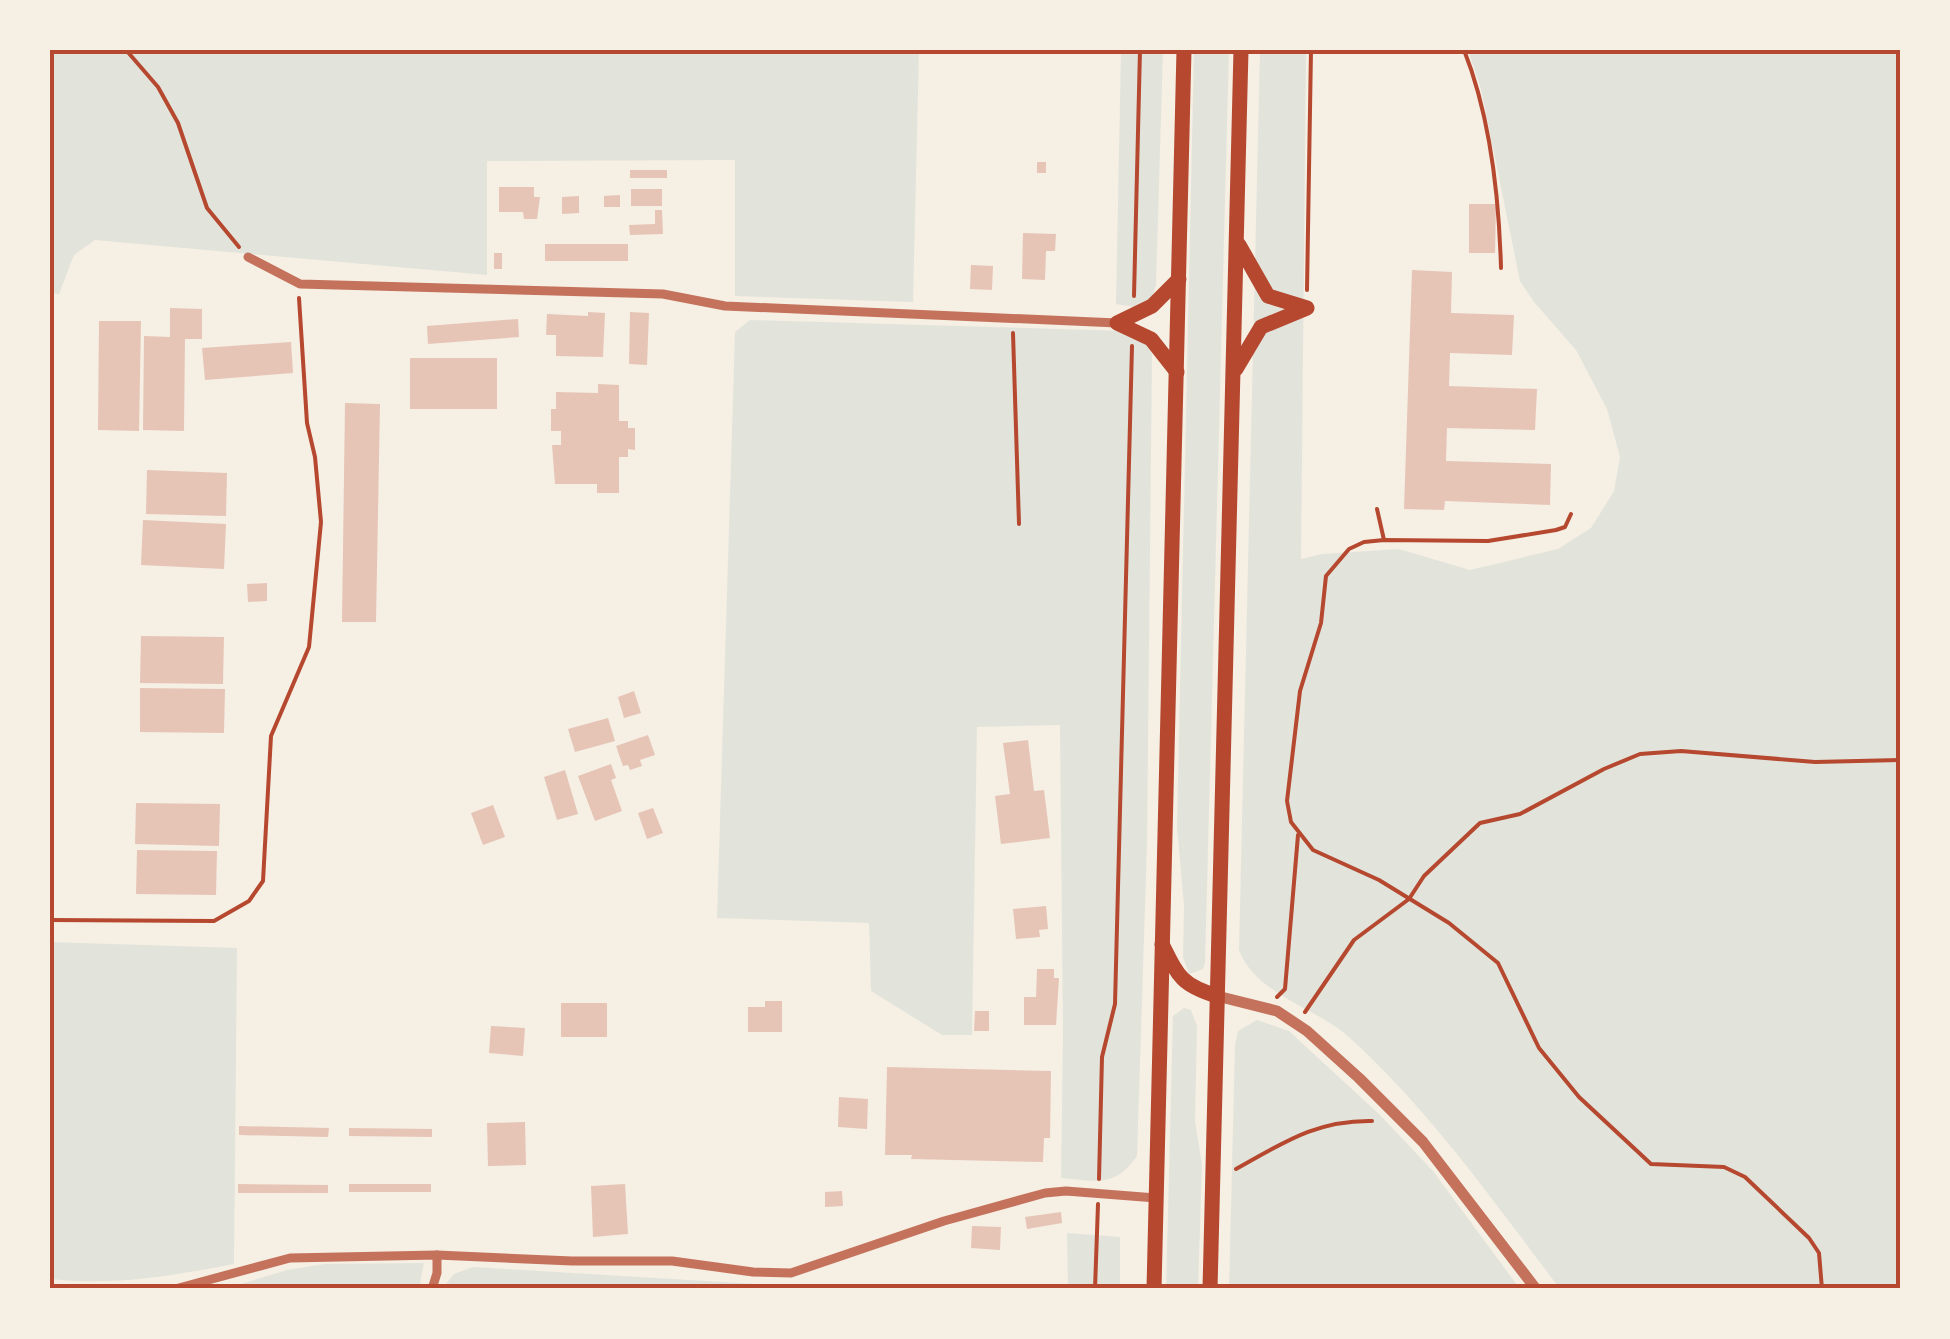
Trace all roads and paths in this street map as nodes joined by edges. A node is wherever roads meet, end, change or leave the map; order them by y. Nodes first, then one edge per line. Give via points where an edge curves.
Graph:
1 (126, 50) edge
2 (1140, 50) edge
3 (1184, 50) edge
4 (1242, 50) edge
5 (1311, 50) edge
6 (1464, 50) edge
7 (1237, 242) junction
8 (248, 257) joint
9 (1501, 268) dead end
10 (1179, 279) junction
11 (300, 284) junction
12 (1307, 308) junction
13 (1012, 318) junction
14 (1133, 322) junction
15 (1117, 323) joint
16 (1177, 372) junction
17 (1234, 372) junction
18 (1377, 510) dead end
19 (1572, 514) dead end
20 (1019, 524) dead end
21 (1384, 540) junction
22 (1900, 760) edge
23 (1298, 835) junction
24 (1409, 899) junction
25 (50, 920) edge
26 (1161, 941) junction
27 (1217, 996) junction
28 (1266, 1008) junction
29 (1296, 1024) junction
30 (1372, 1122) dead end
31 (1236, 1169) dead end
32 (1099, 1194) junction
33 (1156, 1198) junction
34 (438, 1254) junction
35 (175, 1289) edge
36 (432, 1289) edge
37 (1094, 1289) edge
38 (1154, 1289) edge
39 (1210, 1289) edge
40 (1536, 1289) edge
41 (1822, 1289) edge

1 - 8 path via 178,123 207,208
2 - 14 path
3 - 10 highway
4 - 7 highway
5 - 12 path
6 - 9 path via 1498,197
7 - 12 highway via 1268,296
7 - 17 highway
8 - 11 street
10 - 14 highway
10 - 16 highway
11 - 13 street via 663,294 725,306
11 - 25 path via 306,423 321,522 309,647 270,736 263,881 249,901 214,921
12 - 17 highway via 1261,327
13 - 15 street
13 - 20 path
14 - 15 highway
14 - 16 highway
14 - 32 path via 1115,1004 1102,1056
16 - 26 highway
17 - 27 highway
18 - 21 path
19 - 21 path via 1556,530 1488,541
21 - 23 path via 1350,549 1326,576 1321,623 1300,691 1290,783
22 - 24 path via 1640,754 1520,814 1480,823
23 - 24 path via 1313,850
23 - 28 path via 1284,989
24 - 29 path via 1354,940
24 - 41 path via 1498,963 1540,1048 1619,1137 1651,1164 1724,1167 1744,1177 1809,1238 1819,1253
26 - 27 highway via 1180,979
26 - 33 highway
27 - 28 street
27 - 39 highway
28 - 29 street
29 - 40 street via 1422,1142
30 - 31 path via 1309,1129
32 - 33 street
32 - 34 street via 1045,1192 790,1272
32 - 37 path
33 - 38 highway
34 - 35 street via 290,1258
34 - 36 street

